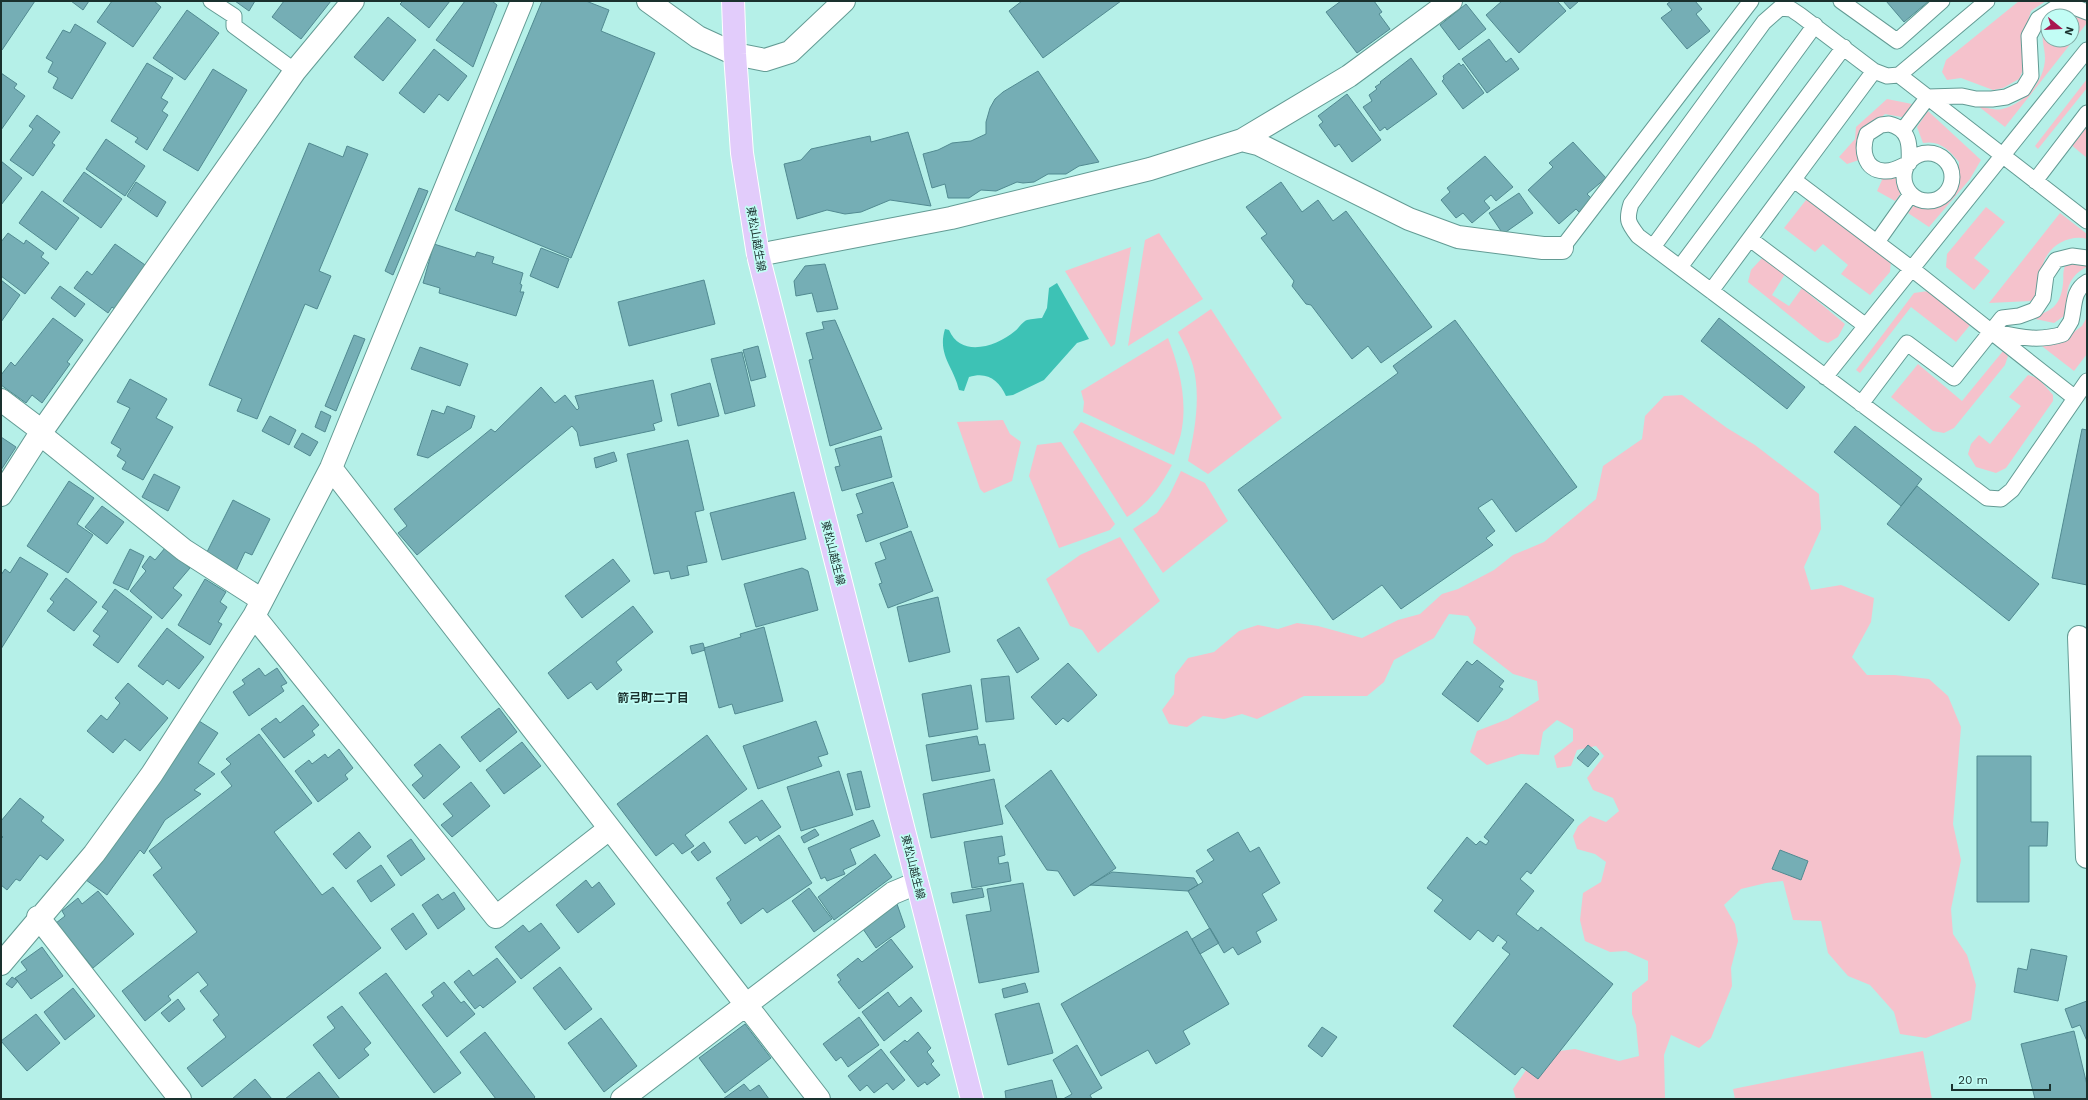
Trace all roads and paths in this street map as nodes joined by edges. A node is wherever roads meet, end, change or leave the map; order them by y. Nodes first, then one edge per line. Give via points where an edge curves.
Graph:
1 (211, 1) edge
2 (354, 1) edge
3 (522, 1) edge
4 (648, 1) edge
5 (733, 1) edge
6 (844, 1) edge
7 (1451, 1) edge
8 (1751, 1) edge
9 (1841, 1) edge
10 (1942, 1) edge
11 (1986, 1) edge
12 (2087, 12) edge
13 (1815, 25) junction
14 (1844, 47) junction
15 (2087, 50) edge
16 (735, 54) junction
17 (295, 71) junction
18 (1874, 71) junction
19 (1899, 75) junction
20 (1928, 97) junction
21 (2087, 113) edge
22 (1903, 130) junction
23 (1242, 140) junction
24 (2002, 156) junction
25 (1909, 163) junction
26 (1794, 180) junction
27 (2035, 181) junction
28 (1911, 194) junction
29 (2087, 221) edge
30 (1750, 239) junction
31 (1877, 242) junction
32 (1653, 247) junction
33 (1562, 248) joint
34 (758, 255) junction
35 (2087, 258) edge
36 (1680, 267) junction
37 (1912, 269) junction
38 (2087, 282) edge
39 (1711, 291) junction
40 (1866, 326) junction
41 (1991, 331) junction
42 (1825, 377) junction
43 (2087, 380) edge
44 (2075, 398) junction
45 (1, 400) edge
46 (1861, 404) junction
47 (41, 432) junction
48 (331, 468) junction
49 (1, 495) edge
50 (258, 608) junction
51 (2079, 637) dead end
52 (610, 829) junction
53 (2087, 857) edge
54 (917, 883) junction
55 (38, 917) junction
56 (1, 964) edge
57 (745, 1004) junction
58 (180, 1099) edge
59 (622, 1099) edge
60 (819, 1099) edge
61 (972, 1099) edge

1 - 17 lane via 234,16 234,26
2 - 17 street
3 - 48 street
4 - 16 street via 698,36
5 - 16 main road, 東松山越生線
6 - 16 street via 790,52 765,60
7 - 23 street via 1349,76
8 - 33 lane
9 - 10 lane via 1897,41
11 - 19 lane
12 - 20 lane via 2074,7 2055,8 2038,19 2029,36 2031,76 2023,89 2006,97 1992,99 1962,96
13 - 14 lane
13 - 32 lane
13 - 32 lane via 1791,9 1780,8 1772,14 1631,204 1629,224 1638,236
14 - 18 lane
14 - 36 lane
15 - 24 lane
16 - 34 main road, 東松山越生線 via 742,153
17 - 47 street
18 - 19 lane via 1887,76
18 - 26 lane
19 - 20 lane
20 - 22 lane
20 - 24 lane
21 - 27 lane
22 - 25 lane via 1910,145
22 - 25 lane via 1889,124 1873,129 1867,134 1863,150 1870,164 1877,169 1893,170
23 - 33 street via 1258,144 1409,219 1458,237
23 - 34 street via 1150,169 951,218
24 - 27 lane
24 - 37 lane
25 - 28 lane via 1905,179
25 - 28 lane via 1923,154 1938,155 1950,167 1952,175 1952,183 1942,197 1926,201
26 - 30 lane
26 - 31 lane
27 - 29 lane
28 - 31 lane
30 - 39 lane
30 - 40 lane
31 - 37 lane
32 - 36 lane
34 - 54 main road, 東松山越生線
35 - 41 lane via 2072,256 2056,260 2046,275 2043,298 2035,310 2019,316 2002,318
36 - 39 lane
37 - 40 lane
37 - 41 lane
38 - 41 lane via 2080,286 2073,304 2071,321 2063,334 2048,339
39 - 42 lane
40 - 42 lane
41 - 44 lane
41 - 46 lane via 1954,378 1907,343
42 - 46 lane
43 - 44 lane
44 - 46 lane via 2012,490 2001,499 1988,498 1976,490
45 - 47 street
47 - 49 street
47 - 50 street
48 - 50 street
48 - 52 street
50 - 52 street via 496,917
50 - 55 street via 152,774 94,854
51 - 53 street
52 - 57 street
54 - 57 street via 893,893
54 - 61 main road, 東松山越生線
55 - 56 street
55 - 58 street
57 - 59 street
57 - 60 street

